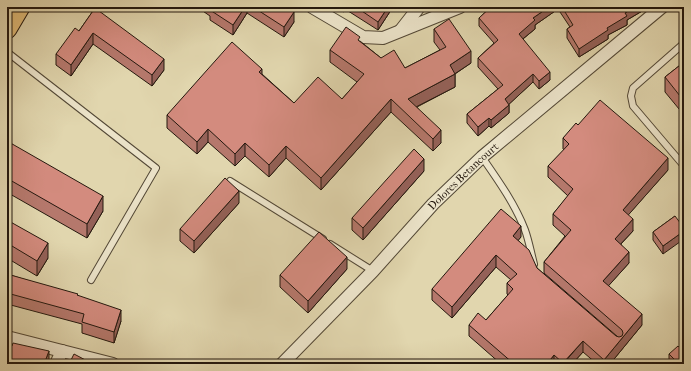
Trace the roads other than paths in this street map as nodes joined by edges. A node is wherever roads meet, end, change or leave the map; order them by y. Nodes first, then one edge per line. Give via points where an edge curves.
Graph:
1 (20, 7) edge
2 (312, 7) edge
3 (418, 7) edge
4 (460, 7) edge
5 (662, 7) edge
6 (7, 29) edge
7 (401, 30) junction
8 (684, 44) edge
9 (7, 52) edge
10 (482, 157) junction
11 (684, 166) edge
12 (230, 181) edge
13 (537, 270) edge
14 (373, 271) junction
15 (91, 280) dead end
16 (7, 337) edge
17 (62, 351) junction
18 (56, 364) edge
19 (113, 364) edge
20 (282, 364) edge

1 - 6 main road
2 - 7 street via 363,36 383,38
3 - 7 street
4 - 7 street
5 - 10 street, Dolores Betancourt
8 - 11 lane via 633,88 631,96 633,106
9 - 15 lane via 156,168
10 - 13 lane via 501,184 517,214
10 - 14 street, Dolores Betancourt via 433,204
12 - 14 lane
14 - 20 street, Dolores Betancourt
16 - 17 street
17 - 18 street
17 - 19 street

